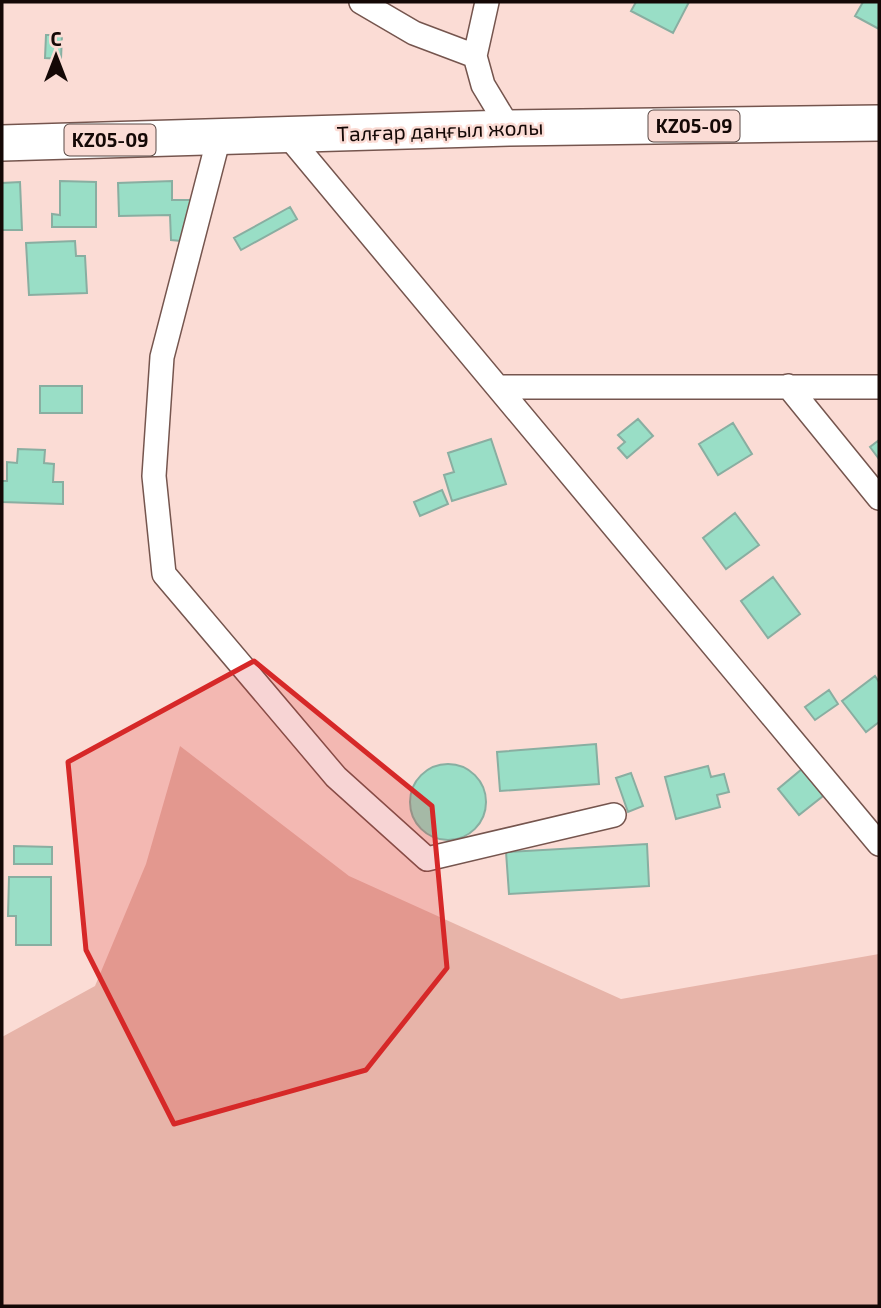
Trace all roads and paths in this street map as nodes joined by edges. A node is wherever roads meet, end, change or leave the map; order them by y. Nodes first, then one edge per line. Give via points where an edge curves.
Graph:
1 (361, 2) edge
2 (487, 2) edge
3 (475, 56) junction
4 (879, 123) edge
5 (509, 128) junction
6 (288, 135) junction
7 (219, 137) junction
8 (2, 143) edge
9 (788, 386) junction
10 (498, 387) junction
11 (879, 387) edge
12 (879, 498) edge
13 (614, 815) dead end
14 (879, 844) edge

1 - 3 street via 414,33
2 - 3 street
3 - 5 street via 483,85
4 - 5 main road, Талғар даңғыл жолы / KZ05-09
5 - 6 main road, Талғар даңғыл жолы / KZ05-09
6 - 7 main road, Талғар даңғыл жолы / KZ05-09
6 - 10 street
7 - 8 main road, Талғар даңғыл жолы / KZ05-09
7 - 13 street via 162,357 154,476 164,574 336,777 426,859
9 - 10 street
9 - 11 street
9 - 12 street
10 - 14 street

